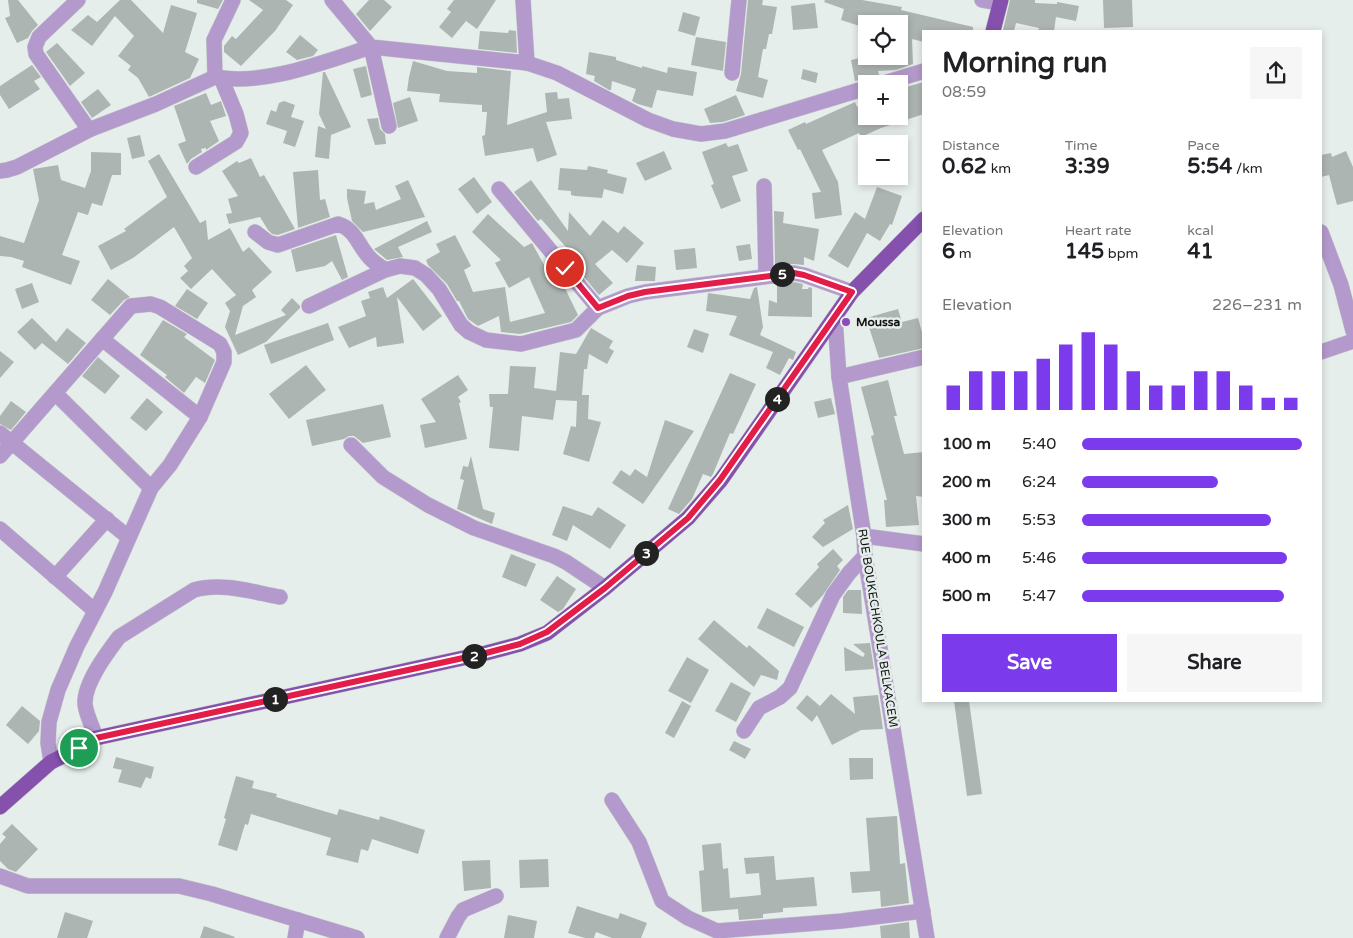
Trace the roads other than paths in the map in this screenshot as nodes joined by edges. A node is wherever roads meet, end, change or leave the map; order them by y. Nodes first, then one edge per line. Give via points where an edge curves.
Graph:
1 (78, 0) edge
2 (233, 0) edge
3 (332, 0) edge
4 (523, 0) edge
5 (739, 0) edge
6 (982, 0) edge
7 (1001, 2) edge
8 (993, 30) edge
9 (371, 47) junction
10 (527, 63) junction
11 (732, 73) dead end
12 (922, 73) edge
13 (908, 76) edge
14 (218, 77) junction
15 (858, 90) edge
16 (389, 126) dead end
17 (92, 129) junction
18 (196, 167) dead end
19 (0, 170) edge
20 (764, 186) dead end
21 (499, 189) dead end
22 (922, 221) edge
23 (255, 232) dead end
24 (1322, 235) edge
25 (385, 270) junction
26 (766, 276) junction
27 (852, 292) junction
28 (310, 306) dead end
29 (598, 308) junction
30 (835, 318) junction
31 (1353, 331) edge
32 (102, 339) junction
33 (1353, 341) edge
34 (1322, 352) edge
35 (922, 357) edge
36 (839, 377) junction
37 (56, 394) junction
38 (200, 418) junction
39 (0, 433) edge
40 (12, 442) junction
41 (351, 445) dead end
42 (0, 456) edge
43 (151, 488) junction
44 (107, 519) junction
45 (0, 529) edge
46 (864, 536) junction
47 (128, 538) junction
48 (922, 544) edge
49 (865, 556) junction
50 (55, 577) junction
51 (605, 588) junction
52 (280, 597) dead end
53 (95, 611) junction
54 (744, 731) dead end
55 (96, 738) junction
56 (52, 762) junction
57 (612, 800) dead end
58 (0, 807) edge
59 (0, 876) edge
60 (496, 896) dead end
61 (923, 911) junction
62 (298, 920) junction
63 (295, 938) edge
64 (357, 938) edge
65 (447, 938) edge
66 (927, 938) edge

1 - 17 street via 39,37 34,47 87,127
2 - 14 street via 214,40
3 - 9 street
4 - 10 street
5 - 11 street
6 - 7 street
7 - 8 main road
9 - 10 street
9 - 14 street via 291,72 237,79
9 - 16 street
10 - 15 street via 557,73 648,120 701,134 725,131
12 - 13 street
14 - 17 street
14 - 18 street via 236,114 241,133 236,142
17 - 19 street via 17,167
20 - 26 street
21 - 29 street
22 - 27 main road
23 - 25 street via 278,245 338,224 347,226 370,258
24 - 31 street via 1341,285
25 - 28 street
25 - 29 street via 400,266 415,268 426,275 461,324 486,340 521,344 576,330
26 - 27 street via 794,273
26 - 29 street via 645,292
27 - 30 main road
30 - 36 street, RUE BOUKECHKOULA BELKACEM
30 - 51 main road via 720,480 688,518
32 - 37 street
32 - 38 street
32 - 38 street via 131,306 151,304 160,306 220,344 224,362
33 - 34 street
35 - 36 street
36 - 46 street, RUE BOUKECHKOULA BELKACEM
37 - 40 street
37 - 43 street
38 - 43 street
39 - 40 street
40 - 42 street
40 - 44 street
41 - 51 street via 383,477 428,505 474,528 554,556
43 - 47 street
44 - 47 street
44 - 50 street
45 - 50 street
46 - 48 street
46 - 49 street, RUE BOUKECHKOULA BELKACEM
47 - 53 street
49 - 54 street via 833,595 790,688 759,708
49 - 61 street, RUE BOUKECHKOULA BELKACEM
50 - 53 street
51 - 55 main road via 547,632 520,644
52 - 55 street via 208,586 194,590 120,637 87,689 85,704
53 - 56 street via 58,690 49,722 48,743
55 - 56 main road
56 - 58 main road
57 - 61 street via 638,842 662,901 710,929 842,921
59 - 62 street via 28,886 180,886
60 - 65 street via 463,910
61 - 66 street, RUE BOUKECHKOULA BELKACEM
62 - 63 street
62 - 64 street

